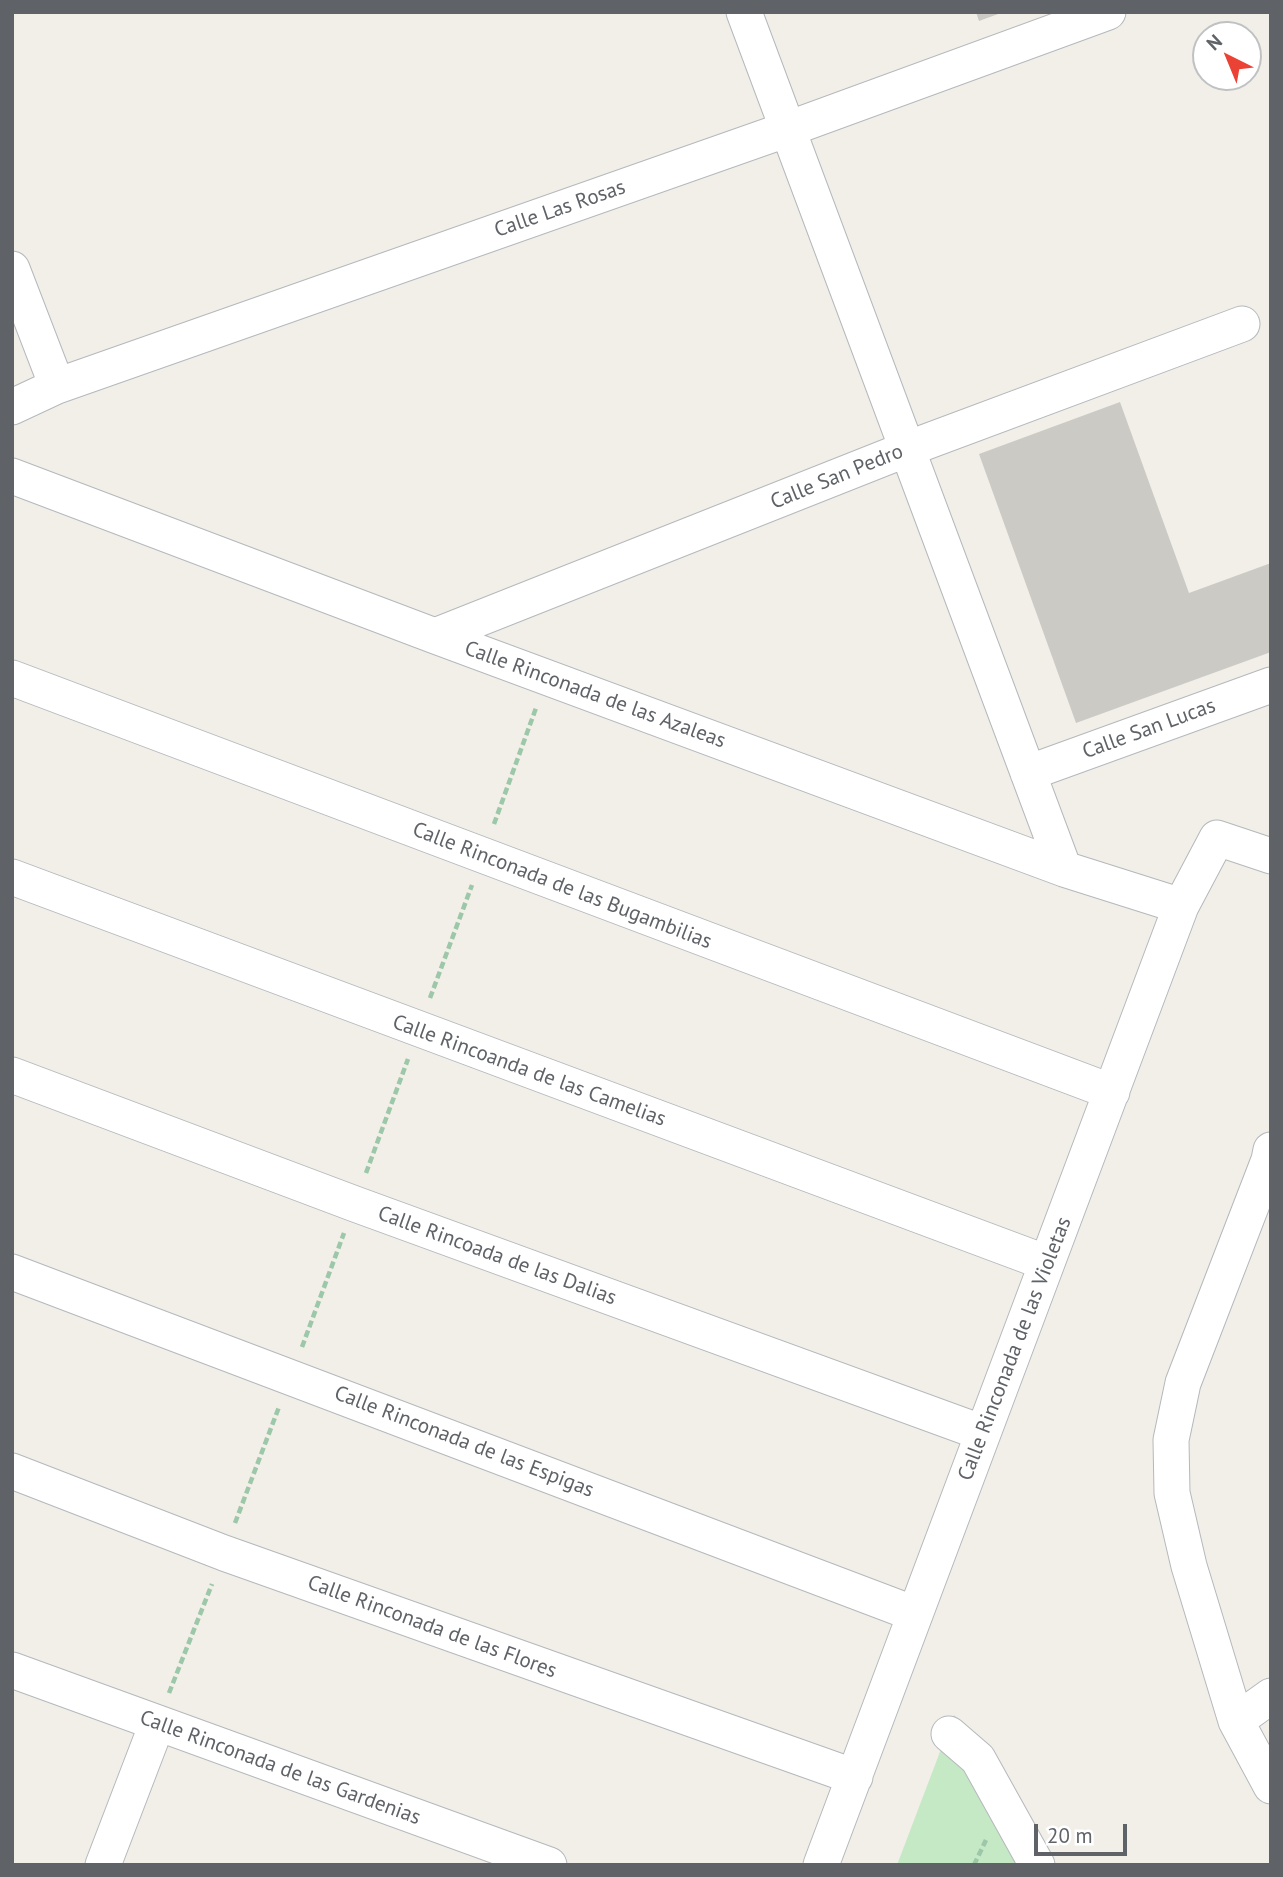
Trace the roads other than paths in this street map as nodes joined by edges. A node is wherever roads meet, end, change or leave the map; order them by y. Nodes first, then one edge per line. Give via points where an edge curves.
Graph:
1 (744, 12) edge
2 (1108, 12) edge
3 (788, 129) junction
4 (12, 269) edge
5 (1242, 324) dead end
6 (57, 386) junction
7 (12, 407) edge
8 (907, 449) junction
9 (12, 476) edge
10 (435, 636) junction
11 (12, 678) edge
12 (1271, 685) edge
13 (1028, 773) junction
14 (1271, 856) edge
15 (1064, 869) junction
16 (12, 877) edge
17 (1181, 906) junction
18 (12, 1074) edge
19 (1112, 1092) junction
20 (1270, 1157) edge
21 (1047, 1263) junction
22 (12, 1272) edge
23 (983, 1433) junction
24 (12, 1471) edge
25 (915, 1614) junction
26 (12, 1670) edge
27 (1271, 1696) edge
28 (1236, 1721) junction
29 (157, 1724) junction
30 (949, 1734) dead end
31 (855, 1777) junction
32 (1271, 1786) edge
33 (103, 1865) edge
34 (549, 1865) edge
35 (821, 1865) edge
36 (1037, 1865) edge

1 - 3 street
2 - 3 street, Calle Las Rosas
3 - 6 street, Calle Las Rosas
3 - 8 street
4 - 6 street
5 - 8 street, Calle San Pedro
6 - 7 street, Calle Las Rosas
8 - 10 street, Calle San Pedro
8 - 13 street
9 - 10 street, Calle Rinconada de las Azaleas
10 - 15 street, Calle Rinconada de las Azaleas
11 - 19 street, Calle Rinconada de las Bugambilias
12 - 13 street, Calle San Lucas
13 - 15 street
14 - 17 street, Calle Rinconada de las Violetas via 1217,838
15 - 17 street, Calle Rinconada de las Azaleas
16 - 21 street, Calle Rincoanda de las Camelias
17 - 19 street, Calle Rinconada de las Violetas
18 - 23 street, Calle Rincoada de las Dalias
19 - 21 street, Calle Rinconada de las Violetas
20 - 28 street via 1183,1383 1171,1440 1172,1493
21 - 23 street, Calle Rinconada de las Violetas
22 - 25 street, Calle Rinconada de las Espigas
23 - 25 street, Calle Rinconada de las Violetas
24 - 31 street, Calle Rinconada de las Flores via 224,1553
25 - 31 street, Calle Rinconada de las Violetas
26 - 29 street, Calle Rinconada de las Gardenias
27 - 28 street
28 - 32 street
29 - 33 street
29 - 34 street, Calle Rinconada de las Gardenias
30 - 36 street via 978,1759
31 - 35 street, Calle Rinconada de las Violetas

